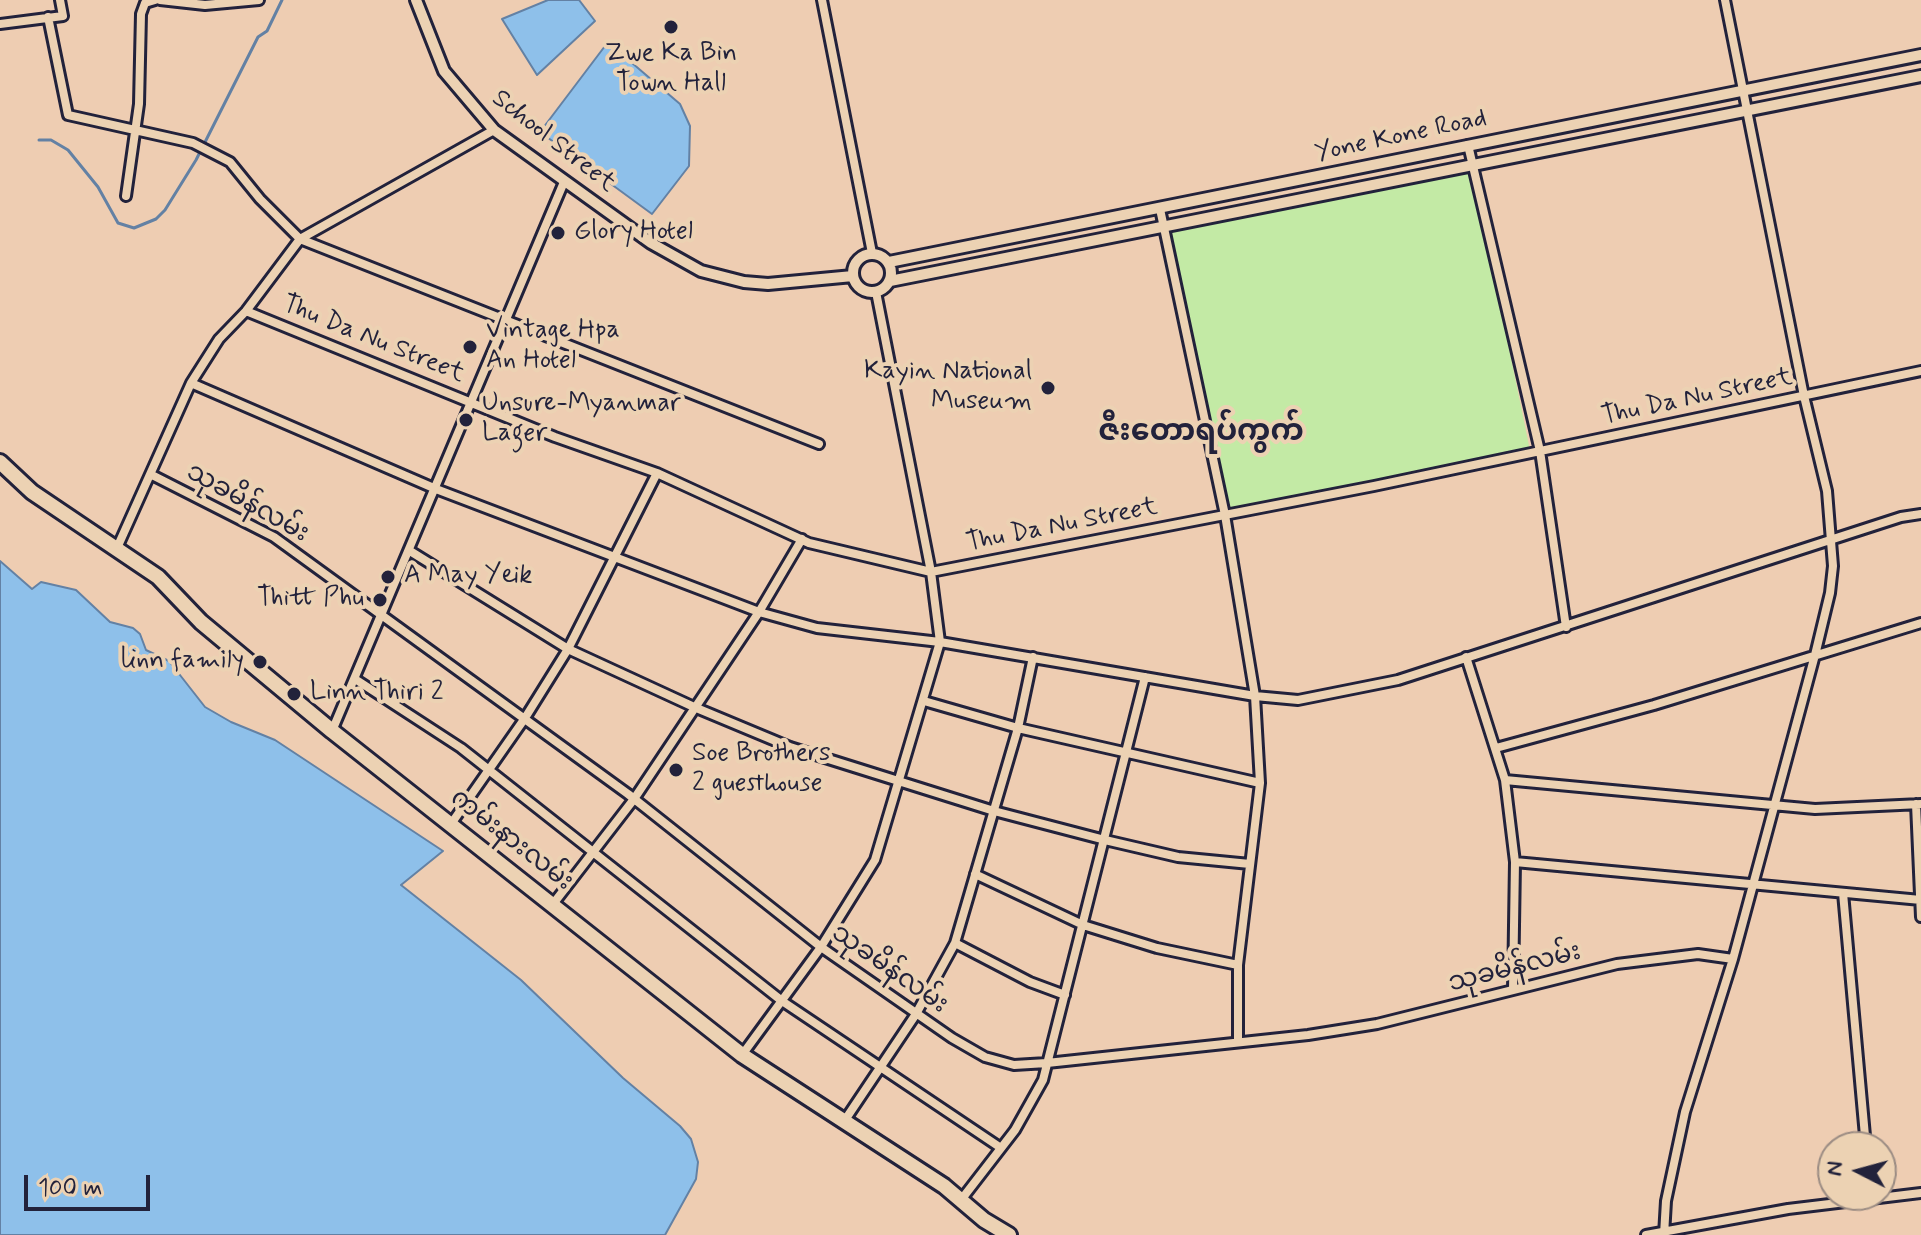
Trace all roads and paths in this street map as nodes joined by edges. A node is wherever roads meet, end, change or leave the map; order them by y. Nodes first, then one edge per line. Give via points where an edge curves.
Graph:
1 (60, 0) edge
2 (158, 0) edge
3 (259, 0) edge
4 (416, 0) edge
5 (822, 0) edge
6 (1725, 0) edge
7 (146, 2) edge
8 (48, 17) junction
9 (0, 24) edge
10 (1921, 55) edge
11 (1921, 76) edge
12 (1745, 90) junction
13 (1748, 109) junction
14 (1637, 112) junction
15 (136, 129) junction
16 (494, 130) junction
17 (1639, 131) junction
18 (1468, 145) junction
19 (1471, 164) junction
20 (564, 182) junction
21 (126, 196) dead end
22 (1160, 209) junction
23 (1163, 226) junction
24 (1017, 238) junction
25 (300, 239) junction
26 (872, 253) junction
27 (1019, 255) junction
28 (889, 262) junction
29 (853, 276) junction
30 (890, 281) junction
31 (876, 292) junction
32 (246, 311) junction
33 (505, 320) junction
34 (1921, 371) edge
35 (191, 383) junction
36 (1804, 396) junction
37 (470, 402) junction
38 (819, 444) dead end
39 (1540, 451) junction
40 (0, 462) edge
41 (657, 473) junction
42 (152, 475) junction
43 (436, 489) junction
44 (1921, 514) edge
45 (1225, 515) junction
46 (802, 539) junction
47 (1832, 539) junction
48 (117, 548) junction
49 (410, 551) junction
50 (612, 556) junction
51 (931, 572) junction
52 (759, 612) junction
53 (384, 615) junction
54 (1921, 623) edge
55 (1566, 627) junction
56 (940, 642) junction
57 (568, 649) junction
58 (1815, 655) junction
59 (1033, 657) junction
60 (1466, 657) junction
61 (1145, 677) junction
62 (355, 679) junction
63 (1255, 696) junction
64 (924, 701) junction
65 (694, 707) junction
66 (525, 718) junction
67 (1018, 728) junction
68 (332, 731) junction
69 (1496, 748) junction
70 (1127, 753) junction
71 (489, 769) junction
72 (1505, 780) junction
73 (901, 782) junction
74 (1260, 783) junction
75 (634, 799) junction
76 (1918, 804) edge
77 (1773, 805) junction
78 (994, 811) junction
79 (451, 824) junction
80 (1105, 840) junction
81 (594, 851) junction
82 (1515, 862) junction
83 (1250, 864) junction
84 (975, 874) junction
85 (1750, 885) junction
86 (1843, 893) junction
87 (1920, 900) edge
88 (553, 904) junction
89 (1921, 917) edge
90 (1083, 925) junction
91 (955, 943) junction
92 (821, 947) junction
93 (1733, 959) junction
94 (1238, 965) junction
95 (1513, 990) junction
96 (1065, 995) junction
97 (782, 1001) junction
98 (916, 1014) junction
99 (1238, 1041) junction
100 (742, 1055) junction
101 (1047, 1063) junction
102 (879, 1067) junction
103 (845, 1120) junction
104 (1865, 1131) edge
105 (1001, 1148) junction
106 (1921, 1193) edge
107 (1897, 1195) edge
108 (961, 1200) junction
109 (1817, 1205) edge
110 (1664, 1234) edge
111 (1009, 1235) edge
112 (1646, 1235) edge

1 - 8 street via 63,16
2 - 3 street via 205,5
2 - 7 street
4 - 16 street, School Street via 444,71
5 - 26 street
6 - 12 street
7 - 15 street via 141,14
8 - 9 street
8 - 15 street via 68,115
10 - 12 street, Yone Kone Road
11 - 13 street
12 - 13 street
12 - 14 street, Yone Kone Road
13 - 17 street
13 - 36 street
14 - 17 street
14 - 18 street, Yone Kone Road
15 - 21 street
15 - 25 street via 193,143 230,162
16 - 20 street, School Street
16 - 25 street
17 - 19 street
18 - 19 street
18 - 22 street, Yone Kone Road
19 - 23 street
19 - 39 street
20 - 29 street, School Street via 682,262 722,278 768,284
20 - 33 street
22 - 23 street
22 - 24 street, Yone Kone Road
23 - 27 street
23 - 45 street
24 - 27 street
24 - 28 street, Yone Kone Road
25 - 32 street
25 - 33 street
26 - 28 street
26 - 29 street via 860,258
27 - 30 street
28 - 30 street
29 - 31 street via 859,287
30 - 31 street
31 - 51 street
32 - 35 street via 219,339
32 - 37 street, Thu Da Nu Street
33 - 37 street
33 - 38 street
34 - 36 street, Thu Da Nu Street
35 - 42 street
35 - 43 street
36 - 39 street, Thu Da Nu Street
36 - 47 street via 1827,491
37 - 41 street, Thu Da Nu Street
37 - 43 street
39 - 45 street, Thu Da Nu Street
39 - 55 street
40 - 48 main road, ကမ်းနားလမ်း via 32,492
41 - 46 street, Thu Da Nu Street
41 - 50 street
42 - 48 street
42 - 53 street, သုခမိန်လမ်း via 274,537
43 - 49 street
43 - 50 street
44 - 47 street
45 - 51 street, Thu Da Nu Street
45 - 63 street
46 - 51 street, Thu Da Nu Street
46 - 52 street
47 - 55 street
47 - 58 street via 1830,593
48 - 68 main road, ကမ်းနားလမ်း via 158,577 201,622
49 - 53 street
49 - 57 street
50 - 52 street
50 - 57 street
51 - 56 street
52 - 56 street via 817,628
52 - 65 street
53 - 62 street
53 - 66 street, သုခမိန်လမ်း
54 - 58 street
55 - 60 street
56 - 59 street
56 - 64 street
57 - 65 street
57 - 66 street
58 - 69 street
58 - 77 street
59 - 61 street
59 - 67 street
60 - 63 street via 1324,697
60 - 69 street
61 - 63 street
61 - 70 street
62 - 68 street
62 - 71 street
63 - 74 street
64 - 67 street
64 - 73 street
65 - 73 street via 790,747
65 - 75 street
66 - 71 street
66 - 75 street, သုခမိန်လမ်း
67 - 70 street
67 - 78 street
68 - 79 main road, ကမ်းနားလမ်း
69 - 72 street
70 - 74 street
70 - 80 street
71 - 79 street
71 - 81 street
72 - 77 street
72 - 82 street
73 - 78 street
73 - 92 street via 875,860
74 - 83 street
75 - 81 street
75 - 92 street, သုခမိန်လမ်း
76 - 77 street via 1815,809
76 - 87 street
77 - 85 street
78 - 80 street
78 - 84 street
79 - 88 main road, ကမ်းနားလမ်း
80 - 83 street via 1178,857
80 - 90 street
81 - 88 street
81 - 97 street
82 - 85 street
82 - 95 street
83 - 94 street
84 - 90 street
84 - 91 street
85 - 86 street
85 - 93 street
86 - 87 street
86 - 104 street
87 - 89 street
88 - 100 main road, ကမ်းနားလမ်း
90 - 94 street
90 - 96 street
91 - 96 street
91 - 98 street
92 - 97 street
92 - 98 street, သုခမိန်လမ်း
93 - 95 street, သုခမိန်လမ်း via 1698,954 1633,961
93 - 110 street via 1685,1112
94 - 99 street
95 - 99 street, သုခမိန်လမ်း via 1377,1024
96 - 101 street
97 - 100 street
97 - 102 street
98 - 101 street, သုခမိန်လမ်း via 985,1057 1014,1065
98 - 102 street
99 - 101 street, သုခမိန်လမ်း
100 - 103 main road, ကမ်းနားလမ်း
101 - 105 street via 1034,1098
102 - 103 street
102 - 105 street
103 - 108 main road, ကမ်းနားလမ်း
105 - 108 street
106 - 107 street
108 - 111 main road, ကမ်းနားလမ်း
109 - 110 street
110 - 112 street

